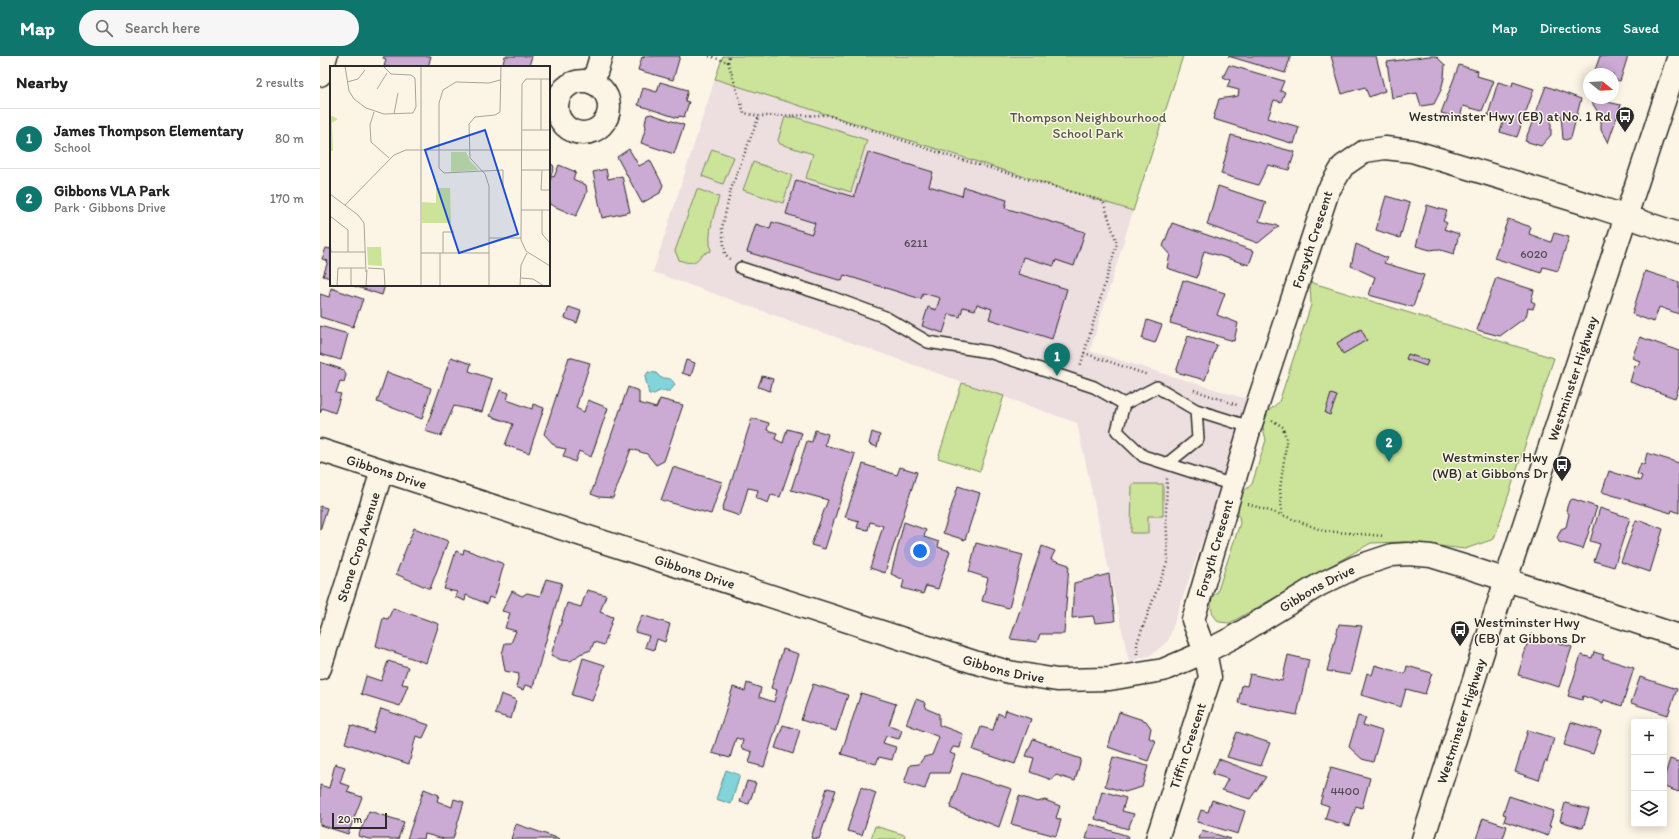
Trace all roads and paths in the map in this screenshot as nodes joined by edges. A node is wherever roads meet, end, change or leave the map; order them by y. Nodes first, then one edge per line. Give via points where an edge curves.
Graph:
1 (326, 56) edge
2 (601, 56) edge
3 (709, 56) edge
4 (730, 56) edge
5 (1679, 56) edge
6 (728, 62) junction
7 (320, 76) edge
8 (593, 83) dead end
9 (759, 116) junction
10 (1625, 216) junction
11 (1679, 234) edge
12 (741, 268) joint
13 (1076, 381) junction
14 (1124, 404) junction
15 (1196, 410) junction
16 (1259, 423) junction
17 (320, 450) edge
18 (1168, 463) junction
19 (382, 471) junction
20 (1238, 493) junction
21 (1282, 515) junction
22 (1389, 536) dead end
23 (1506, 579) junction
24 (1679, 636) edge
25 (1205, 652) junction
26 (1137, 657) dead end
27 (320, 668) edge
28 (1157, 839) edge
29 (1422, 839) edge

1 - 7 street
2 - 8 street
3 - 6 path
4 - 6 path
5 - 10 street, Westminster Highway
6 - 9 path via 744,113
9 - 12 path via 731,189 722,228 725,254
9 - 13 path via 827,115 952,157 1103,201 1117,243
10 - 11 street, Forsyth Crescent
10 - 16 street, Forsyth Crescent via 1412,151 1385,148 1365,151 1343,166 1328,190
10 - 23 street, Westminster Highway
12 - 13 lane via 885,318 928,342 988,352
13 - 14 lane via 1094,387
14 - 15 lane via 1157,386
14 - 18 lane via 1117,431 1143,456
15 - 16 lane
15 - 18 lane via 1198,439
16 - 20 street, Forsyth Crescent
16 - 21 path via 1282,427 1286,438 1280,489
17 - 19 street, Gibbons Drive
18 - 20 lane
18 - 26 path via 1168,560 1137,643
19 - 25 street, Gibbons Drive via 1009,672 1057,680 1110,679 1164,670
19 - 27 street, Stone Crop Avenue
20 - 21 path
20 - 25 street, Forsyth Crescent via 1193,620
21 - 22 path via 1324,531
23 - 24 street, Gibbons Drive
23 - 25 street, Gibbons Drive via 1430,556 1392,555 1356,567 1319,585
23 - 29 street, Westminster Highway
25 - 28 street, Tiffin Crescent via 1210,677

